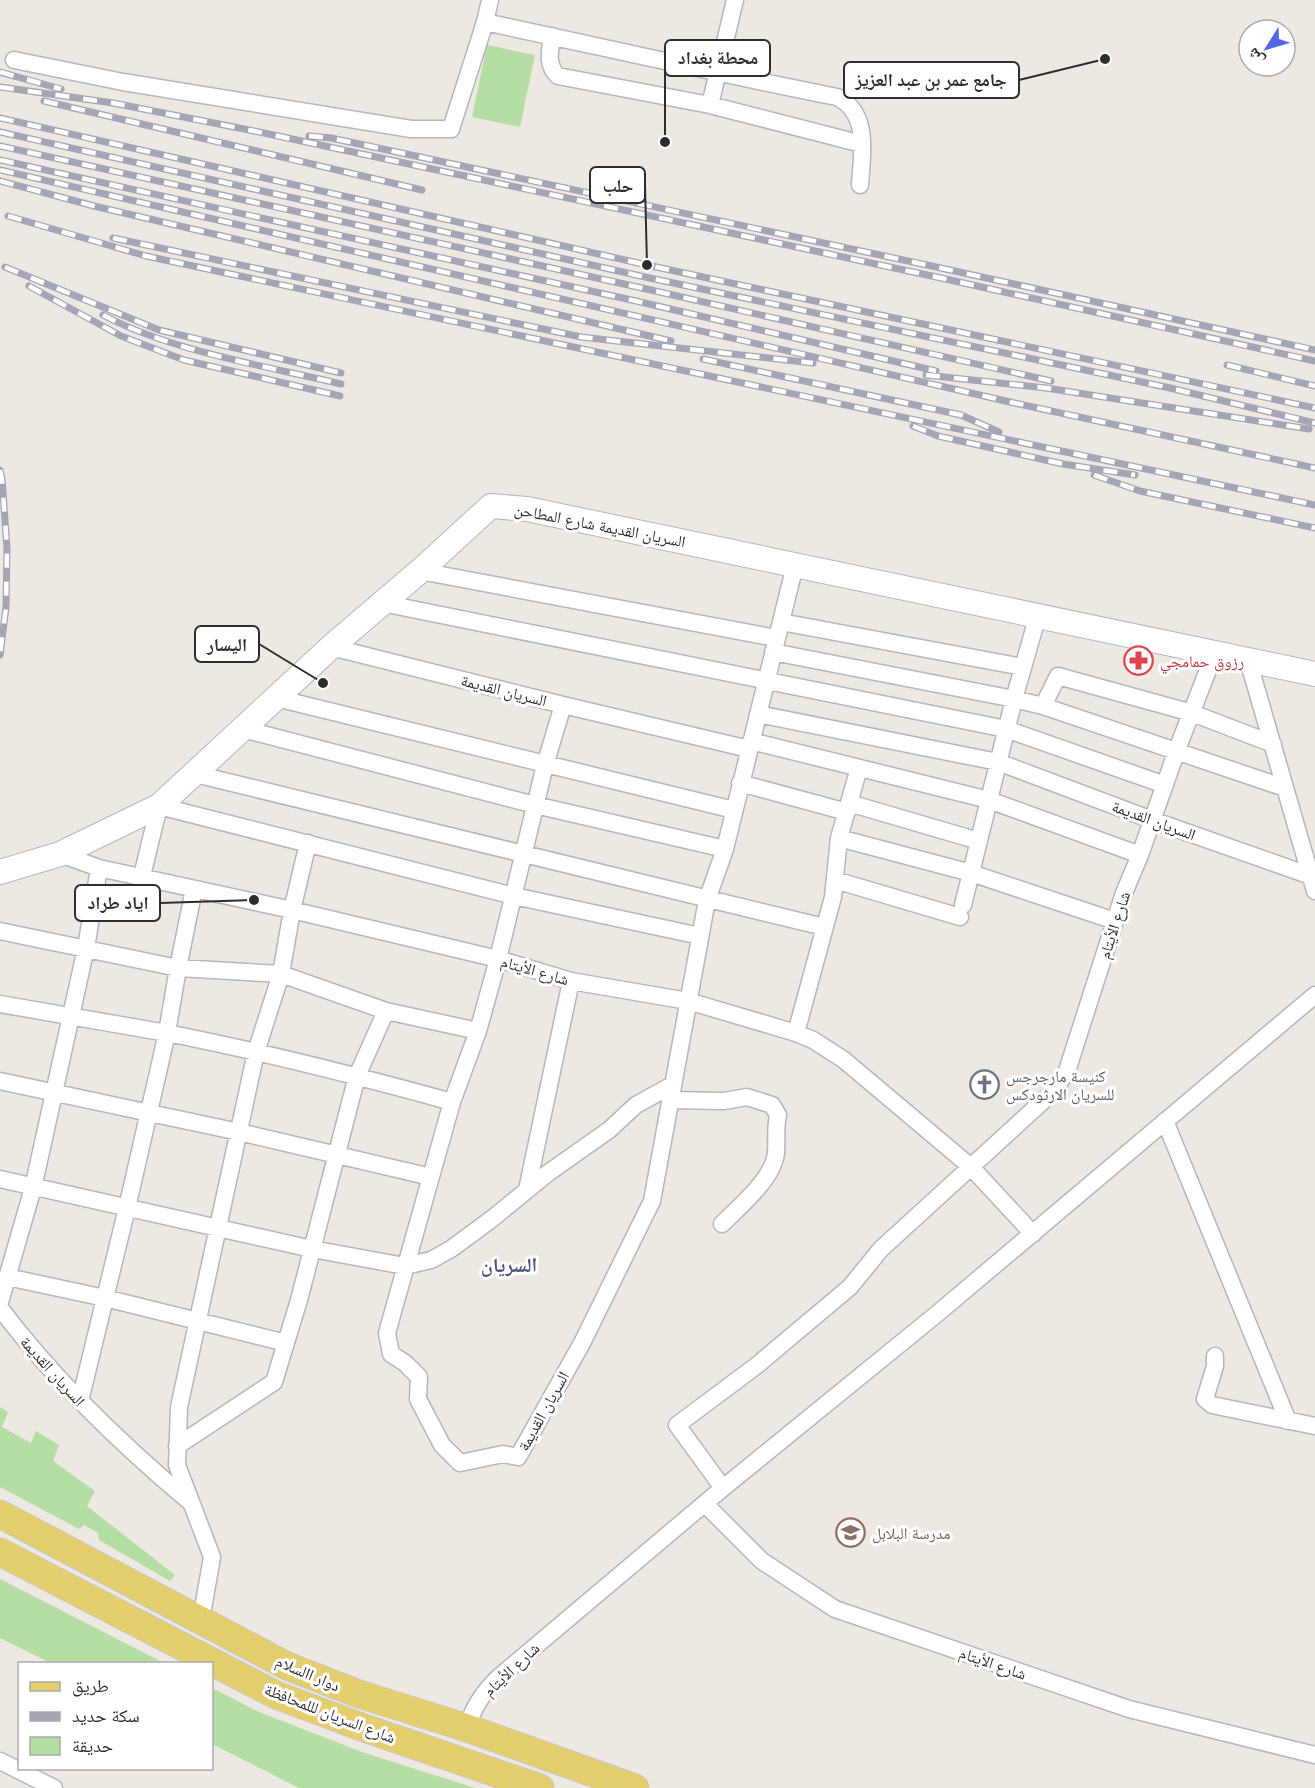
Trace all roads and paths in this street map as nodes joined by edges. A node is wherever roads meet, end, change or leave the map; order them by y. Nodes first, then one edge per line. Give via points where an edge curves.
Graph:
1 (490, 0) edge
2 (735, 0) edge
3 (485, 22) junction
4 (552, 36) junction
5 (14, 60) dead end
6 (718, 74) junction
7 (710, 105) junction
8 (862, 144) junction
9 (860, 185) dead end
10 (795, 565) junction
11 (420, 571) junction
12 (382, 603) junction
13 (1038, 615) junction
14 (777, 637) junction
15 (331, 647) junction
16 (1215, 652) junction
17 (1248, 660) junction
18 (1023, 667) junction
19 (1315, 674) edge
20 (767, 682) junction
21 (276, 698) junction
22 (1014, 699) junction
23 (563, 705) junction
24 (1043, 706) junction
25 (1192, 713) junction
26 (758, 714) junction
27 (243, 729) junction
28 (1006, 729) junction
29 (1272, 744) junction
30 (750, 745) junction
31 (1177, 751) junction
32 (998, 762) junction
33 (545, 765) junction
34 (859, 768) junction
35 (195, 774) junction
36 (740, 783) junction
37 (1165, 785) junction
38 (1285, 788) junction
39 (989, 800) junction
40 (535, 805) junction
41 (159, 806) junction
42 (848, 807) junction
43 (734, 810) junction
44 (1152, 820) junction
45 (839, 838) junction
46 (979, 841) junction
47 (308, 843) junction
48 (724, 849) junction
49 (60, 854) junction
50 (523, 855) junction
51 (1140, 855) junction
52 (99, 868) junction
53 (0, 872) edge
54 (971, 873) junction
55 (142, 876) junction
56 (835, 880) junction
57 (1313, 883) edge
58 (194, 889) junction
59 (514, 896) junction
60 (707, 900) junction
61 (292, 910) junction
62 (1115, 921) junction
63 (824, 927) junction
64 (0, 931) edge
65 (700, 936) junction
66 (86, 948) junction
67 (498, 959) junction
68 (178, 968) junction
69 (281, 974) junction
70 (572, 981) junction
71 (1315, 995) edge
72 (688, 1001) junction
73 (0, 1004) edge
74 (386, 1011) junction
75 (70, 1017) junction
76 (478, 1031) junction
77 (167, 1033) junction
78 (796, 1033) junction
79 (256, 1052) junction
80 (357, 1076) junction
81 (0, 1081) edge
82 (54, 1092) junction
83 (671, 1092) junction
84 (452, 1102) junction
85 (149, 1113) junction
86 (1165, 1121) junction
87 (239, 1132) junction
88 (336, 1155) junction
89 (970, 1167) junction
90 (431, 1177) junction
91 (0, 1179) edge
92 (33, 1188) junction
93 (527, 1190) junction
94 (127, 1208) junction
95 (722, 1224) dead end
96 (219, 1227) junction
97 (1034, 1234) junction
98 (312, 1249) junction
99 (405, 1266) junction
100 (7, 1276) junction
101 (105, 1298) junction
102 (0, 1302) edge
103 (0, 1308) edge
104 (197, 1322) junction
105 (286, 1343) junction
106 (1215, 1356) dead end
107 (80, 1401) junction
108 (1288, 1420) junction
109 (1315, 1426) edge
110 (177, 1446) junction
111 (723, 1488) junction
112 (191, 1503) junction
113 (705, 1504) junction
114 (0, 1514) edge
115 (0, 1552) edge
116 (201, 1620) junction
117 (212, 1662) edge
118 (213, 1662) edge
119 (467, 1728) junction
120 (1315, 1755) edge
121 (0, 1761) edge
122 (54, 1788) edge
123 (540, 1788) edge
124 (635, 1788) edge

1 - 3 street
2 - 6 street
3 - 4 street
3 - 5 street via 451,129 411,129 123,82
4 - 6 street
4 - 7 street via 549,62 558,76
6 - 7 street
6 - 8 street via 837,97 855,111
7 - 8 street
8 - 9 street
10 - 11 street, السريان القديمة شارع المطاحن via 527,509 491,506
10 - 13 street, السريان القديمة شارع المطاحن
10 - 14 street, السريان القديمة
11 - 12 street, السريان القديمة شارع المطاحن
11 - 14 street
12 - 15 street, السريان القديمة شارع المطاحن
12 - 20 street
13 - 16 street, السريان القديمة شارع المطاحن
13 - 18 street
14 - 18 street
14 - 20 street, السريان القديمة
14 - 22 street
15 - 21 street, السريان القديمة شارع المطاحن
15 - 23 street, السريان القديمة
16 - 17 street, السريان القديمة شارع المطاحن
16 - 25 street, شارع الأيتام
17 - 19 street, السريان القديمة شارع المطاحن
17 - 29 street, السريان القديمة
18 - 22 street
20 - 26 street, السريان القديمة
20 - 28 street
21 - 27 street, السريان القديمة شارع المطاحن
21 - 33 street
22 - 24 street
22 - 28 street
23 - 30 street
23 - 33 street, السريان القديمة
24 - 25 street via 1058,676
24 - 31 street
25 - 29 street
25 - 31 street, شارع الأيتام
26 - 30 street, السريان القديمة
26 - 32 street, السريان القديمة
27 - 35 street, السريان القديمة شارع المطاحن
27 - 40 street
28 - 32 street
28 - 37 street
29 - 38 street, السريان القديمة
30 - 34 street
30 - 36 street, السريان القديمة
31 - 37 street, شارع الأيتام
31 - 38 street
32 - 39 street
32 - 44 street, السريان القديمة
33 - 40 street, السريان القديمة
33 - 43 street
34 - 39 street
34 - 42 street
35 - 41 street, السريان القديمة شارع المطاحن
35 - 50 street
36 - 42 street
36 - 43 street, السريان القديمة
37 - 44 street, شارع الأيتام
38 - 57 street, السريان القديمة
39 - 46 street
39 - 51 street
40 - 48 street
40 - 50 street, السريان القديمة
41 - 47 street
41 - 49 street, السريان القديمة شارع المطاحن
41 - 55 street
42 - 45 street
42 - 46 street
43 - 48 street, السريان القديمة
44 - 51 street, شارع الأيتام
44 - 57 street, السريان القديمة
45 - 54 street
45 - 56 street
46 - 54 street
47 - 59 street
47 - 61 street, السريان القديمة
48 - 60 street, السريان القديمة
49 - 52 street, شارع الأيتام
49 - 53 street, السريان القديمة شارع المطاحن
50 - 59 street, السريان القديمة
50 - 60 street
51 - 62 street, شارع الأيتام
52 - 55 street, شارع الأيتام
52 - 66 street
54 - 56 street via 962,911
54 - 62 street
55 - 58 street, شارع الأيتام
56 - 63 street
58 - 61 street, شارع الأيتام
58 - 68 street
59 - 65 street
59 - 67 street, السريان القديمة
60 - 63 street
60 - 65 street, السريان القديمة
61 - 67 street, شارع الأيتام
61 - 69 street, السريان القديمة
62 - 89 street, شارع الأيتام via 1067,1071 1054,1091
63 - 78 street
64 - 66 street
65 - 72 street, السريان القديمة
66 - 68 street
66 - 75 street
67 - 70 street, شارع الأيتام
67 - 76 street, السريان القديمة
68 - 69 street
68 - 77 street
69 - 74 street
69 - 79 street, السريان القديمة
70 - 72 street, شارع الأيتام
70 - 93 street
71 - 86 street, شارع الأيتام
72 - 78 street, شارع الأيتام
72 - 83 street, السريان القديمة
73 - 75 street
74 - 76 street
74 - 80 street
75 - 77 street
75 - 82 street
76 - 84 street, السريان القديمة
77 - 79 street
77 - 85 street
78 - 89 street, شارع الأيتام via 844,1060
79 - 80 street
79 - 87 street, السريان القديمة
80 - 84 street
80 - 88 street
81 - 82 street
82 - 85 street
82 - 92 street
83 - 93 street via 636,1105 609,1130
83 - 95 street via 724,1101 747,1097 772,1105 778,1115 776,1155 768,1175
83 - 99 street, السريان القديمة via 652,1201 582,1343 518,1457 503,1454 460,1463 442,1445 418,1399 419,1377 391,1354 387,1333
84 - 90 street, السريان القديمة
85 - 87 street
85 - 94 street
86 - 97 street, شارع الأيتام
86 - 108 street
87 - 88 street
87 - 96 street, السريان القديمة
88 - 90 street
88 - 98 street
89 - 97 street, شارع الأيتام
89 - 111 street, شارع الأيتام via 881,1250 850,1287 756,1366 677,1425
90 - 99 street, السريان القديمة
91 - 92 street
92 - 94 street
92 - 100 street
93 - 99 street via 451,1249 431,1260
94 - 96 street
94 - 101 street
96 - 98 street
96 - 104 street, السريان القديمة
97 - 111 street, شارع الأيتام
98 - 99 street
98 - 105 street
100 - 101 street
100 - 102 street
101 - 104 street
101 - 107 street
103 - 107 street, السريان القديمة via 24,1341
104 - 105 street
104 - 110 street, السريان القديمة via 178,1407
105 - 110 street via 274,1382
106 - 108 street via 1205,1399 1212,1405
107 - 112 street, السريان القديمة via 143,1463
108 - 109 street
110 - 112 street, السريان القديمة via 177,1465
111 - 113 street, شارع الأيتام
112 - 116 street, السريان القديمة via 212,1557
113 - 119 street, شارع الأيتام via 490,1685
113 - 120 street, شارع الأيتام via 762,1562 835,1609 1129,1709
114 - 116 main road, دوار االسلام
115 - 117 main road, شارع السريان لللمحافظة
116 - 119 main road, دوار االسلام via 287,1666 359,1694
118 - 123 main road, شارع السريان لللمحافظة via 276,1695
119 - 124 main road, دوار االسلام
121 - 122 street

